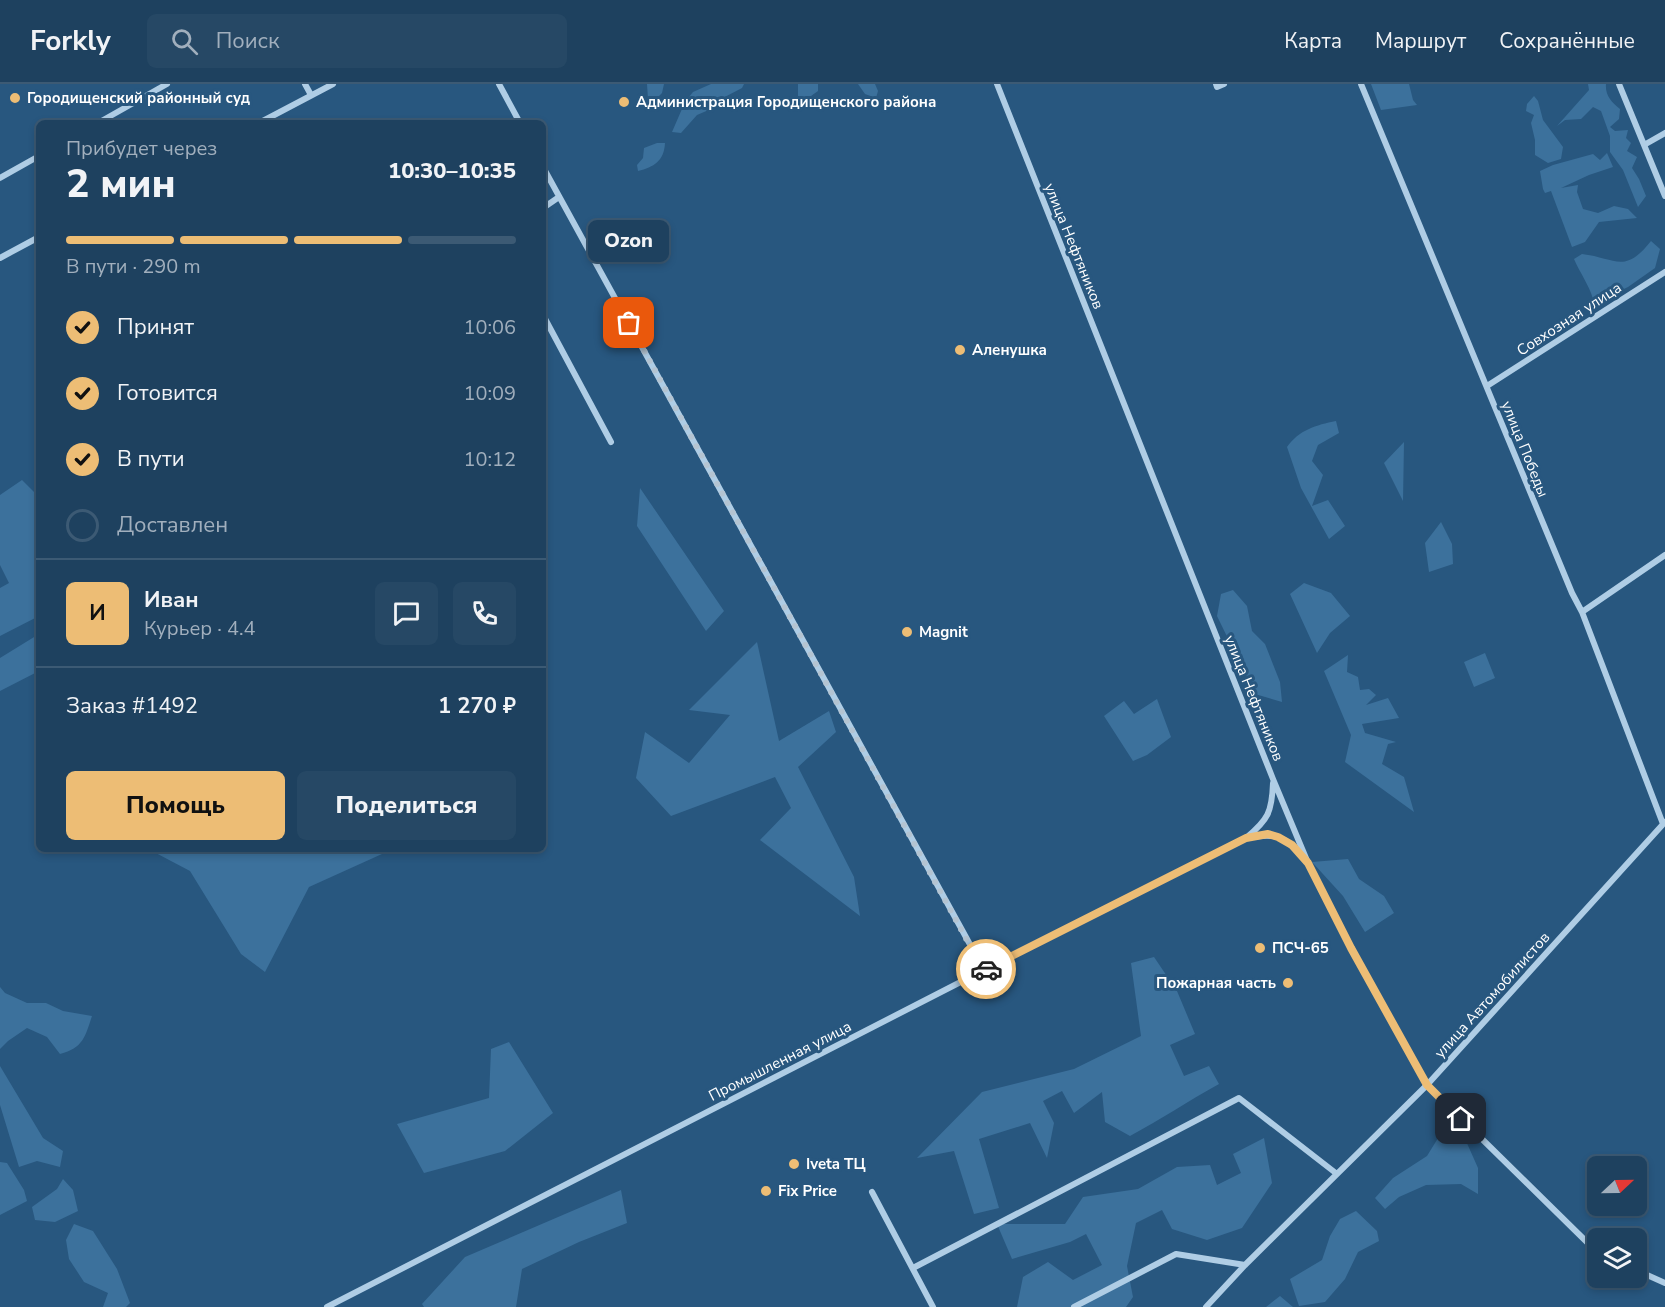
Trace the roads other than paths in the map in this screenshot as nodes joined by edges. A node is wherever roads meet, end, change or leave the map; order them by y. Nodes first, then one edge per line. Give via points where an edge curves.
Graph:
1 (167, 84) edge
2 (305, 84) edge
3 (333, 84) edge
4 (499, 84) edge
5 (997, 84) edge
6 (1216, 84) edge
7 (1224, 84) edge
8 (1361, 84) edge
9 (1619, 84) edge
10 (311, 95) junction
11 (103, 120) edge
12 (265, 120) edge
13 (518, 120) edge
14 (1665, 134) edge
15 (1644, 145) junction
16 (36, 158) edge
17 (546, 173) edge
18 (0, 178) edge
19 (1665, 196) edge
20 (559, 197) junction
21 (546, 206) edge
22 (36, 239) edge
23 (0, 258) edge
24 (1665, 272) edge
25 (546, 321) edge
26 (1487, 386) junction
27 (611, 442) dead end
28 (1665, 555) edge
29 (1582, 612) junction
30 (1273, 779) junction
31 (1664, 823) edge
32 (1246, 838) junction
33 (1308, 863) junction
34 (984, 970) junction
35 (1427, 1085) junction
36 (1337, 1174) junction
37 (872, 1192) dead end
38 (1587, 1242) edge
39 (1245, 1265) junction
40 (914, 1268) junction
41 (1647, 1275) edge
42 (1665, 1283) edge
43 (327, 1307) edge
44 (933, 1307) edge
45 (1074, 1307) edge
46 (1206, 1307) edge

1 - 11 street
2 - 10 street
3 - 10 street
4 - 13 street
5 - 30 street, улица Нефтяников
6 - 7 street
8 - 26 street, улица Победы
9 - 15 street
10 - 12 street
14 - 15 street
15 - 19 street
16 - 18 street
17 - 20 street
20 - 21 street
20 - 34 street
22 - 23 street
24 - 26 street, Совхозная улица
25 - 27 street
26 - 29 street, улица Победы
28 - 29 street
29 - 31 street, улица Победы
30 - 32 street, Промышленная улица via 1269,815
30 - 33 street, улица Нефтяников
31 - 35 street, улица Автомобилистов
32 - 33 street, Промышленная улица via 1268,834 1278,837 1292,845
32 - 34 street, Промышленная улица
33 - 35 street, улица Нефтяников
34 - 43 street, Промышленная улица
35 - 36 street, улица Автомобилистов
35 - 38 street, улица Нефтяников
36 - 39 street, улица Автомобилистов
36 - 40 street via 1239,1098
37 - 40 street
39 - 45 street via 1176,1254
39 - 46 street, улица Автомобилистов
40 - 44 street
41 - 42 street

